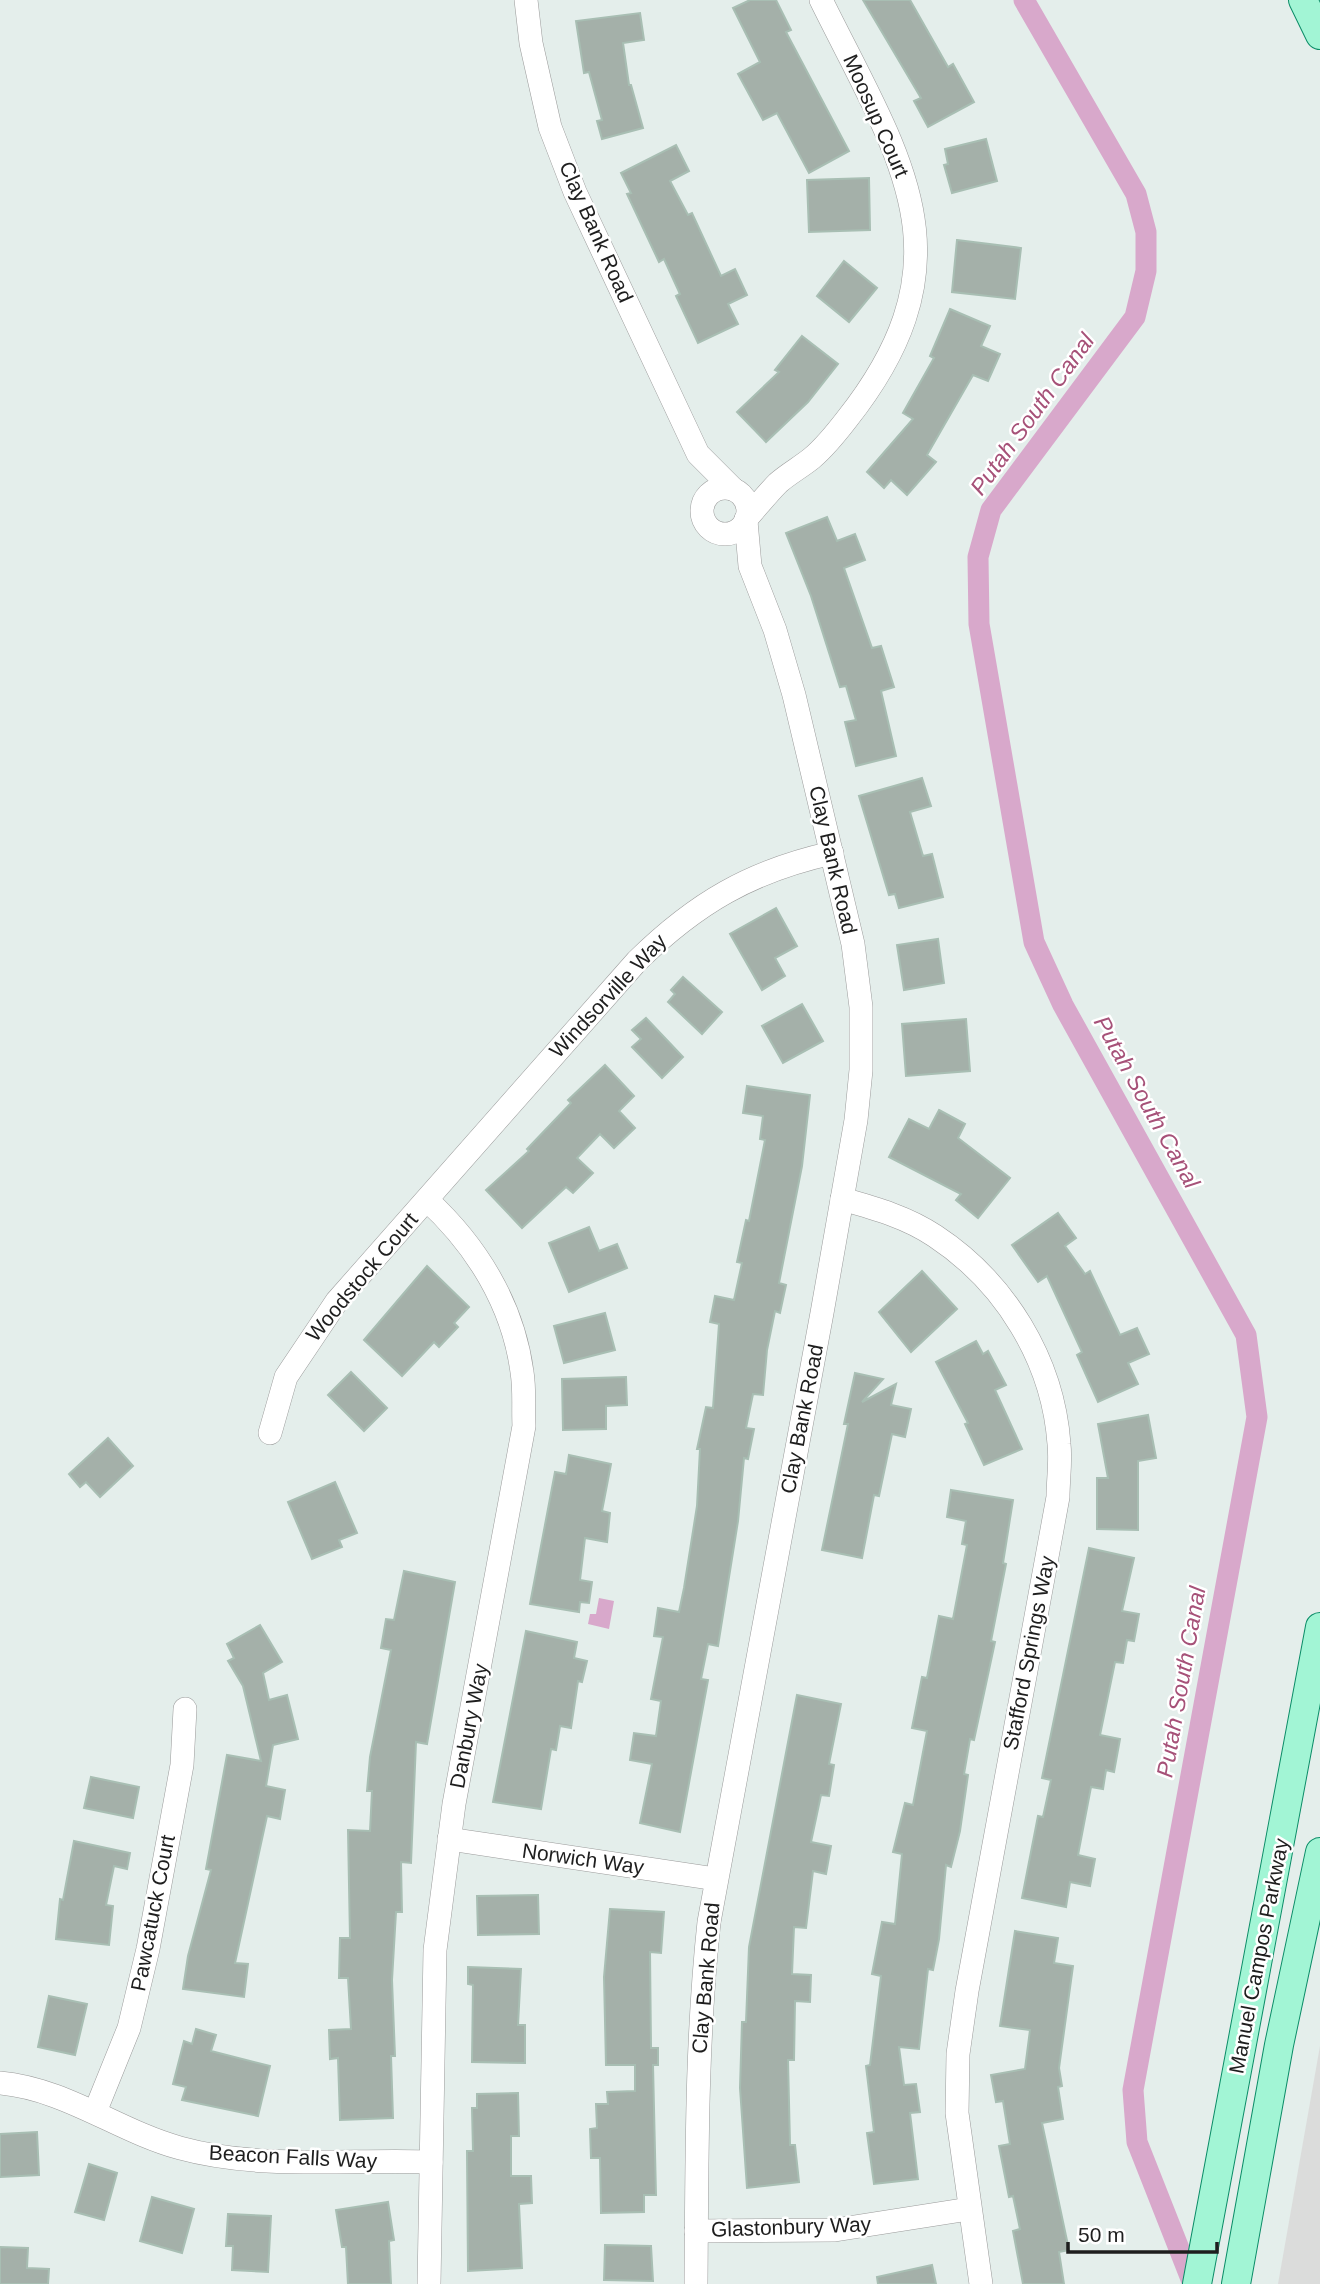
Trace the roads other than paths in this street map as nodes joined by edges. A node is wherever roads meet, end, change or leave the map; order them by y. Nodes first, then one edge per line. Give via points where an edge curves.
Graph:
1 (526, 0) edge
2 (821, 0) edge
3 (1303, 0) edge
4 (1320, 35) edge
5 (698, 454) junction
6 (779, 482) junction
7 (734, 489) junction
8 (702, 505) junction
9 (746, 520) junction
10 (716, 533) junction
11 (750, 566) junction
12 (832, 853) junction
13 (842, 1199) junction
14 (427, 1200) junction
15 (270, 1433) dead end
16 (1320, 1627) edge
17 (185, 1709) dead end
18 (449, 1839) junction
19 (1320, 1852) edge
20 (716, 1879) junction
21 (0, 2083) edge
22 (95, 2112) junction
23 (431, 2162) junction
24 (969, 2209) junction
25 (696, 2231) junction
26 (429, 2284) edge
27 (696, 2284) edge
28 (981, 2284) edge
29 (1196, 2284) edge
30 (1236, 2284) edge

1 - 5 street, Clay Bank Road via 550,127 575,192
2 - 6 street, Moosup Court via 905,177 916,223 916,262 909,309 889,356 848,418 813,458
3 - 4 main road
5 - 7 street, Clay Bank Road
5 - 8 street, Clay Bank Road
6 - 7 street, Moosup Court
6 - 9 street, Moosup Court
7 - 8 street via 711,491
7 - 9 street, Clay Bank Road via 747,504
8 - 10 street, Clay Bank Road via 704,522
9 - 10 street via 733,533
9 - 11 street, Clay Bank Road
10 - 11 street, Clay Bank Road
11 - 12 street, Clay Bank Road via 794,695
12 - 13 street, Clay Bank Road via 853,944 861,1007 861,1070
12 - 14 street, Windsorville Way via 776,867 733,886 667,932
13 - 20 street, Clay Bank Road
13 - 24 street, Stafford Springs Way via 903,1218 934,1235 995,1289 1019,1321 1039,1361 1059,1444 1058,1497 958,2054 957,2113
14 - 15 street, Woodstock Court via 310,1337 286,1377
14 - 18 street, Danbury Way via 463,1236 509,1317 522,1372 524,1426
16 - 29 main road, Manuel Campos Parkway
17 - 22 street, Pawcatuck Court via 182,1765 148,1949 129,2028
18 - 20 street, Norwich Way
18 - 23 street, Danbury Way via 435,1950
19 - 30 main road, Manuel Campos Parkway
20 - 25 street, Clay Bank Road via 700,2002
21 - 22 street, Beacon Falls Way via 63,2097
22 - 23 street, Beacon Falls Way via 178,2148 226,2158
23 - 26 street, Danbury Way
24 - 25 street, Glastonbury Way via 835,2230
24 - 28 street, Stafford Springs Way
25 - 27 street, Clay Bank Road

